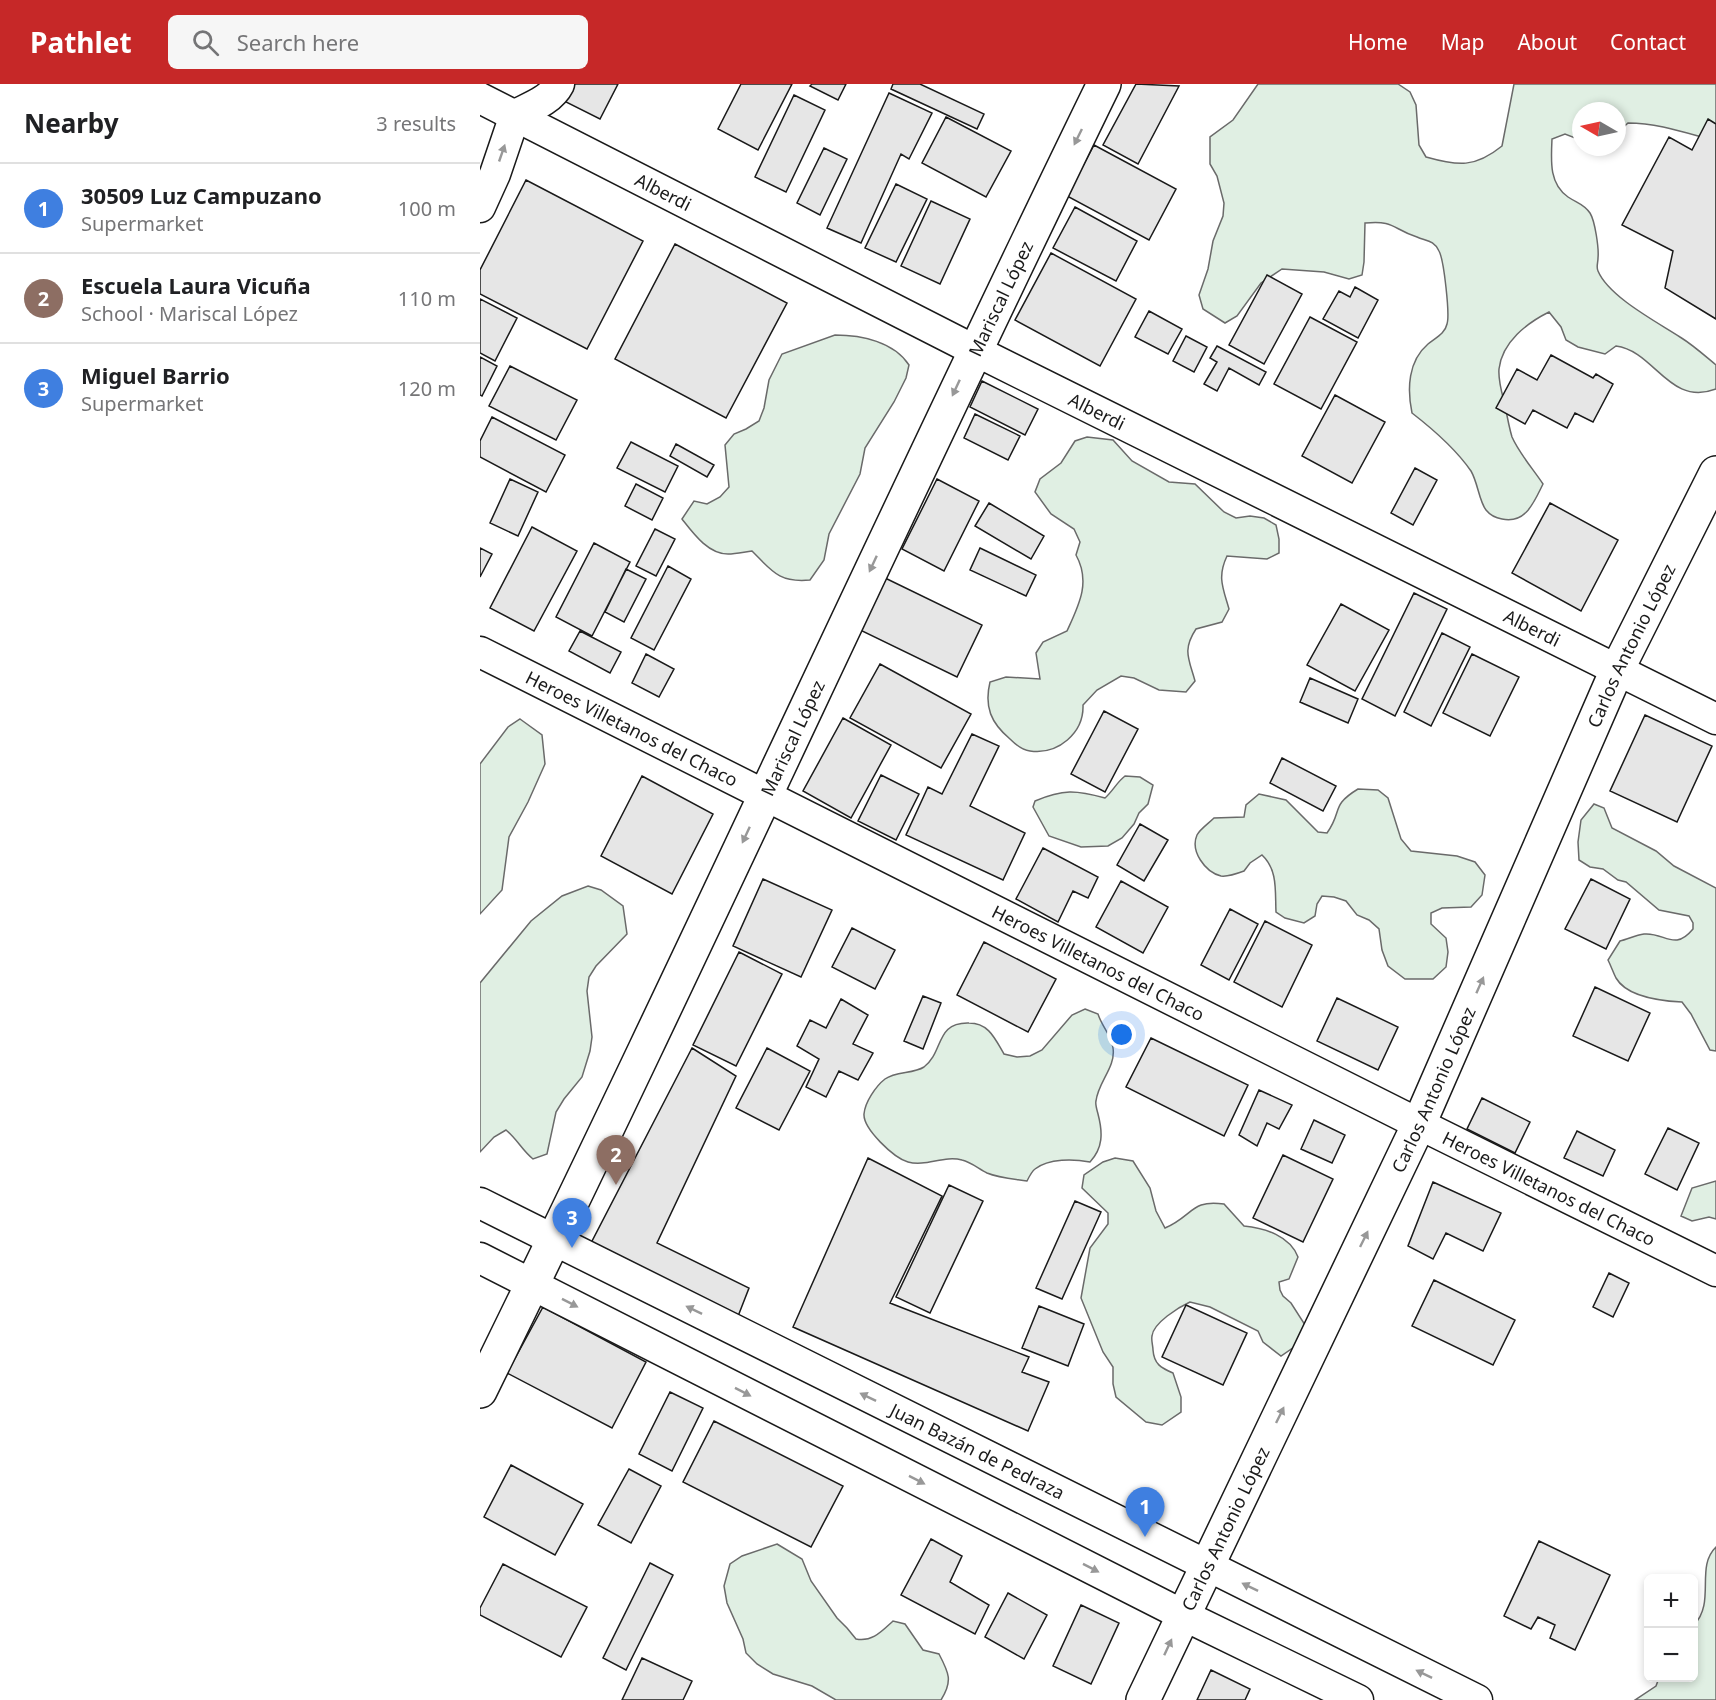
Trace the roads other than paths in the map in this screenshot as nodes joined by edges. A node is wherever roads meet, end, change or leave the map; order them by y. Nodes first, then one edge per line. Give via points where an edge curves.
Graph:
1 (504, 84) edge
2 (559, 84) edge
3 (1104, 84) edge
4 (480, 98) edge
5 (515, 115) junction
6 (480, 207) edge
7 (974, 350) junction
8 (1716, 473) edge
9 (480, 652) edge
10 (1617, 670) junction
11 (1716, 719) edge
12 (764, 796) junction
13 (1419, 1124) junction
14 (480, 1203) edge
15 (555, 1240) junction
16 (480, 1258) edge
17 (1716, 1271) edge
18 (533, 1285) junction
19 (480, 1391) edge
20 (1207, 1566) junction
21 (1183, 1615) junction
22 (1143, 1700) edge
23 (1358, 1700) edge
24 (1477, 1700) edge

1 - 5 street
2 - 5 street via 555,92
3 -> 7 main road, Mariscal López
4 - 5 street, Alberdi
6 -> 5 street
5 - 7 street, Alberdi
7 - 10 street, Alberdi
7 -> 12 main road, Mariscal López
8 - 10 main road, Carlos Antonio López
9 - 12 street, Heroes Villetanos del Chaco
10 - 11 street, Alberdi
13 -> 10 main road, Carlos Antonio López
12 - 13 street, Heroes Villetanos del Chaco
12 -> 15 main road, Mariscal López
13 - 17 street, Heroes Villetanos del Chaco
20 -> 13 main road, Carlos Antonio López
14 - 15 street, Juan Bazán de Pedraza
15 - 18 main road, Mariscal López
20 -> 15 street, Juan Bazán de Pedraza
16 - 18 street
18 - 19 main road, Mariscal López
18 -> 21 street
20 - 21 main road, Carlos Antonio López
24 -> 20 street, Juan Bazán de Pedraza
22 -> 21 main road, Carlos Antonio López
21 - 23 street

